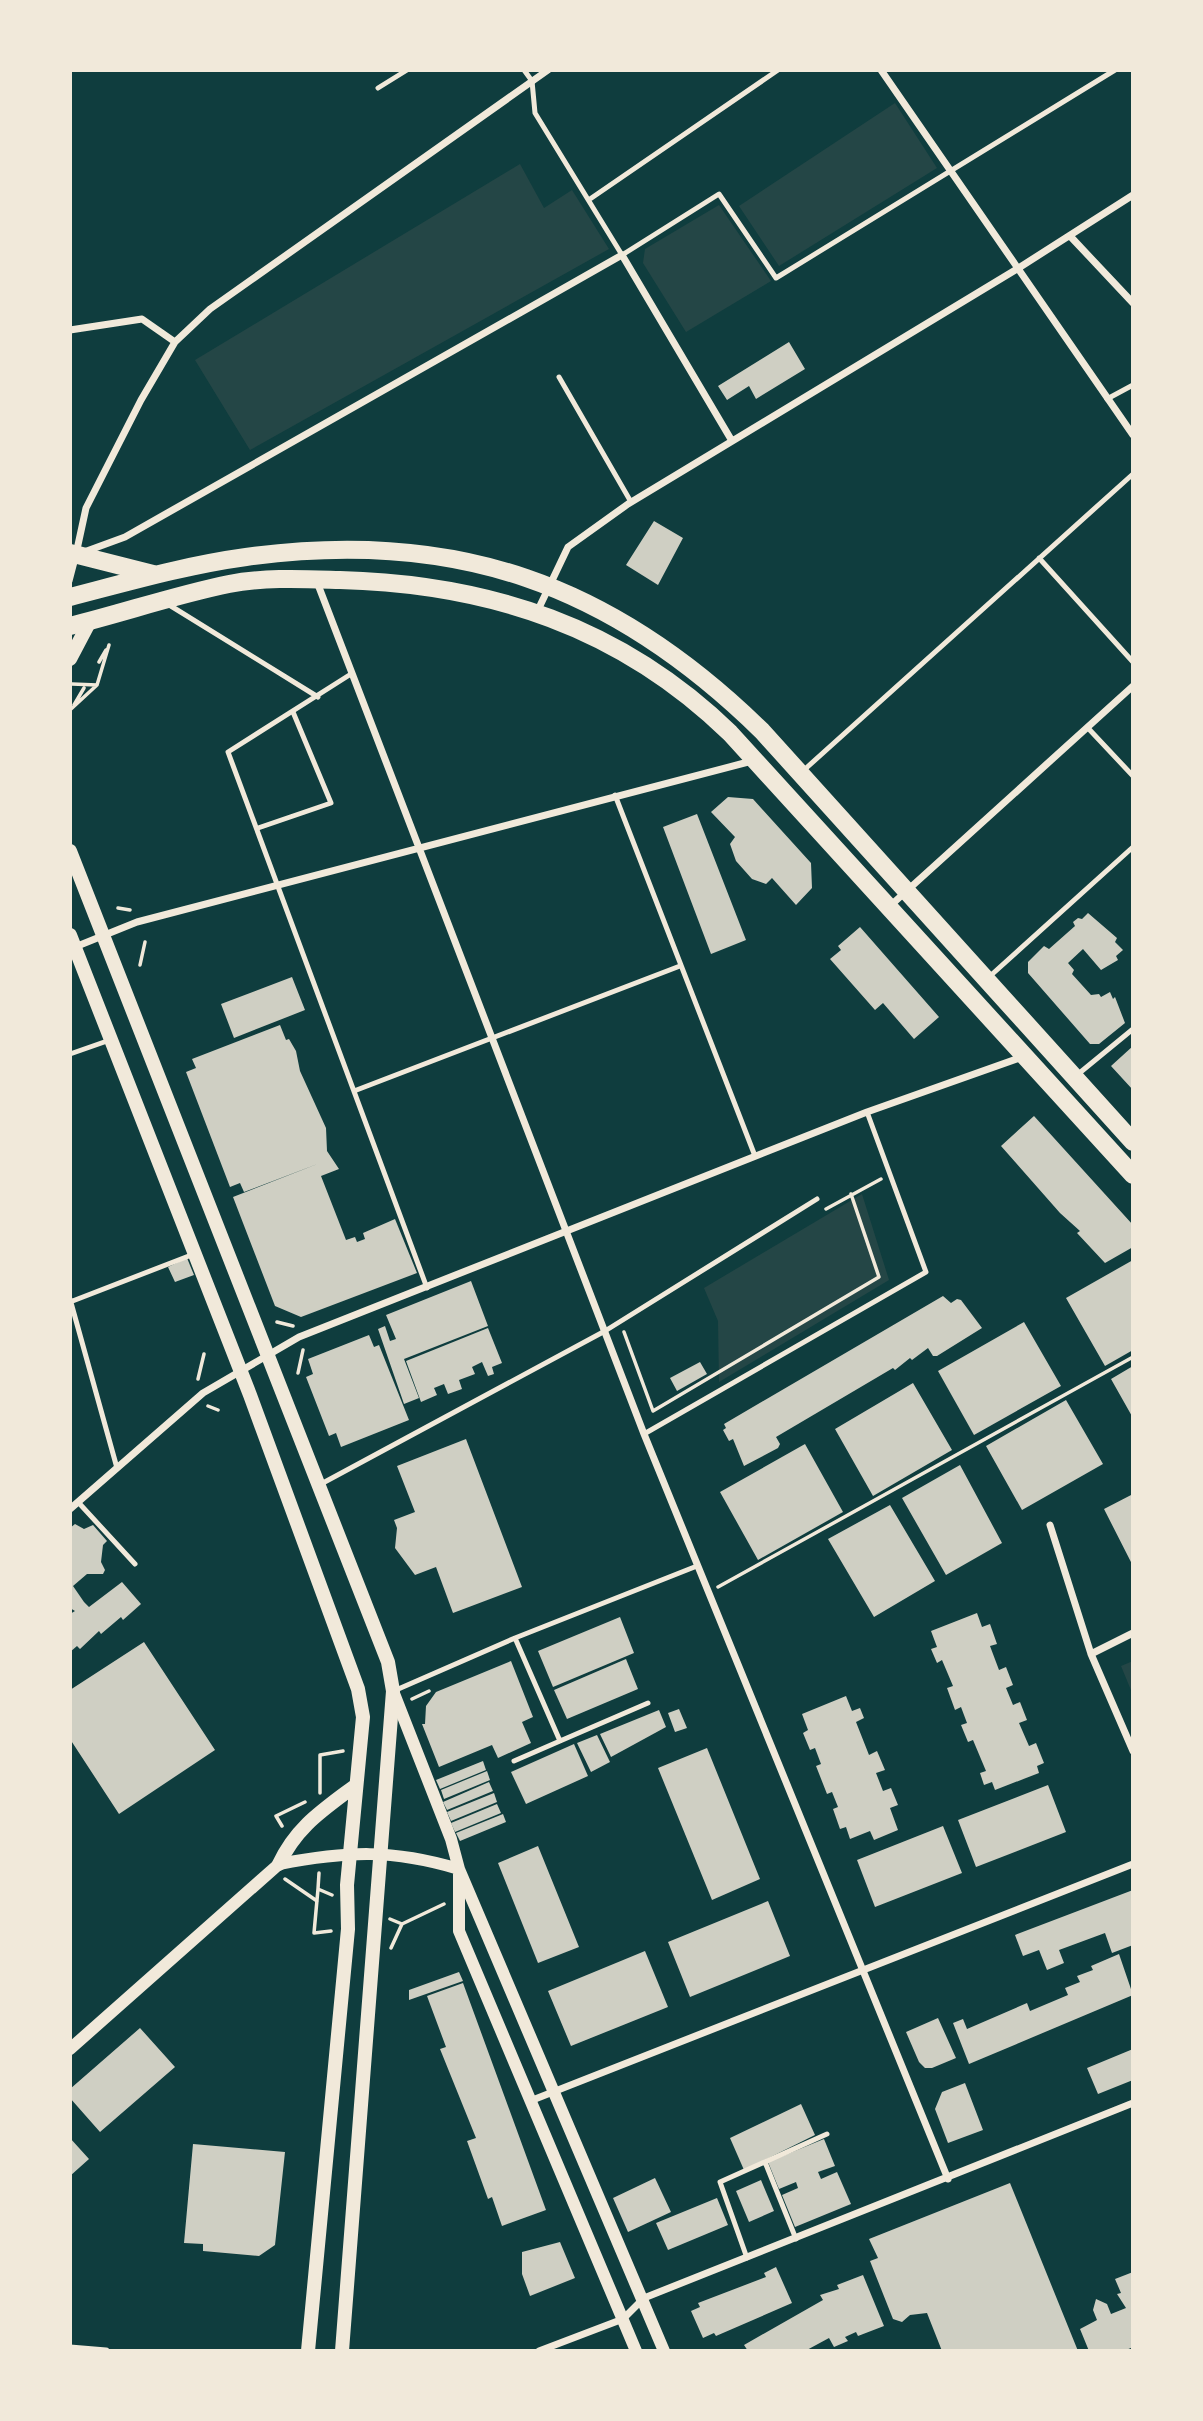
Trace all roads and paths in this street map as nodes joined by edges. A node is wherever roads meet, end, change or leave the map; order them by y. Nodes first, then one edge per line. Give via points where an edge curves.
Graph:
1 (407, 70) edge
2 (524, 70) edge
3 (548, 70) edge
4 (778, 70) edge
5 (881, 70) edge
6 (1115, 70) edge
7 (532, 81) junction
8 (378, 88) dead end
9 (951, 172) junction
10 (1133, 195) edge
11 (590, 199) junction
12 (1070, 236) junction
13 (622, 255) junction
14 (1017, 269) junction
15 (1133, 303) edge
16 (70, 330) edge
17 (175, 342) junction
18 (559, 377) dead end
19 (1133, 385) edge
20 (1107, 399) junction
21 (1133, 435) edge
22 (732, 441) junction
23 (1133, 474) edge
24 (631, 502) junction
25 (73, 554) edge
26 (1039, 558) junction
27 (160, 575) junction
28 (317, 579) junction
29 (70, 581) edge
30 (549, 586) junction
31 (70, 597) edge
32 (162, 601) junction
33 (537, 612) junction
34 (90, 621) junction
35 (70, 626) edge
36 (70, 659) edge
37 (99, 662) dead end
38 (1133, 662) edge
39 (351, 674) junction
40 (72, 684) edge
41 (97, 685) junction
42 (1133, 687) edge
43 (84, 688) dead end
44 (318, 697) junction
45 (293, 712) junction
46 (1087, 727) junction
47 (756, 761) junction
48 (801, 772) junction
49 (1133, 776) edge
50 (615, 795) junction
51 (258, 828) junction
52 (419, 847) junction
53 (1133, 847) edge
54 (70, 850) edge
55 (277, 884) junction
56 (908, 889) junction
57 (889, 906) junction
58 (118, 908) dead end
59 (132, 910) dead end
60 (104, 937) junction
61 (145, 942) dead end
62 (72, 944) edge
63 (140, 965) dead end
64 (680, 966) junction
65 (986, 979) junction
66 (1133, 1029) edge
67 (494, 1037) junction
68 (110, 1040) junction
69 (70, 1054) edge
70 (1026, 1056) junction
71 (1075, 1077) junction
72 (354, 1091) junction
73 (867, 1112) junction
74 (1133, 1142) edge
75 (755, 1156) junction
76 (1133, 1175) edge
77 (851, 1195) dead end
78 (817, 1199) dead end
79 (565, 1231) junction
80 (194, 1254) junction
81 (428, 1288) junction
82 (70, 1301) edge
83 (277, 1322) dead end
84 (295, 1327) dead end
85 (605, 1331) junction
86 (623, 1331) dead end
87 (303, 1349) dead end
88 (204, 1354) dead end
89 (267, 1355) junction
90 (1133, 1357) edge
91 (240, 1371) junction
92 (298, 1373) dead end
93 (198, 1381) dead end
94 (208, 1406) dead end
95 (218, 1410) dead end
96 (644, 1434) junction
97 (117, 1468) junction
98 (318, 1485) junction
99 (78, 1502) junction
100 (70, 1510) edge
101 (1049, 1525) dead end
102 (135, 1564) dead end
103 (697, 1566) junction
104 (708, 1592) junction
105 (1133, 1633) edge
106 (514, 1637) junction
107 (1091, 1654) junction
108 (393, 1691) junction
109 (429, 1692) dead end
110 (411, 1700) dead end
111 (648, 1703) dead end
112 (560, 1741) junction
113 (359, 1749) junction
114 (1133, 1751) edge
115 (514, 1761) dead end
116 (356, 1785) junction
117 (276, 1816) dead end
118 (382, 1852) junction
119 (351, 1854) junction
120 (279, 1864) junction
121 (1133, 1864) edge
122 (459, 1869) junction
123 (286, 1881) dead end
124 (318, 1889) dead end
125 (317, 1901) junction
126 (402, 1924) dead end
127 (314, 1933) dead end
128 (387, 1956) dead end
129 (865, 1971) junction
130 (70, 2049) edge
131 (556, 2093) junction
132 (529, 2101) junction
133 (1133, 2103) edge
134 (827, 2134) dead end
135 (765, 2162) junction
136 (948, 2179) junction
137 (796, 2239) junction
138 (747, 2258) junction
139 (644, 2298) junction
140 (623, 2319) junction
141 (70, 2348) edge
142 (106, 2351) edge
143 (307, 2351) edge
144 (342, 2351) edge
145 (539, 2351) edge
146 (636, 2351) edge
147 (664, 2351) edge

1 - 8 lane
2 - 7 lane
3 - 7 street
4 - 11 lane
5 - 9 street
6 - 9 lane
7 - 11 lane via 535,113
7 - 17 street via 210,309
9 - 13 lane via 776,278 719,194
9 - 14 street
10 - 12 street
11 - 13 lane
12 - 14 street
12 - 15 street
13 - 22 street
13 - 25 street via 124,537
14 - 20 street
14 - 22 street
16 - 17 street via 142,319
17 - 25 street via 86,508
18 - 24 lane
19 - 20 lane
20 - 21 street
22 - 24 street
23 - 26 lane
24 - 30 street via 568,547
25 - 27 main road
25 - 29 lane
26 - 38 lane
26 - 48 lane
27 - 30 main road via 246,557 379,549 462,560
27 - 31 main road
28 - 32 main road via 231,584
28 - 33 main road via 415,584 480,595
28 - 39 street
30 - 33 street
30 - 48 main road via 584,600 661,644 726,696
32 - 34 main road
32 - 44 lane
33 - 47 main road via 637,658 704,708
34 - 35 main road
34 - 36 main road
37 - 41 path via 109,645
39 - 44 lane
39 - 52 street
40 - 41 path
41 - 43 path via 71,709
42 - 46 street
44 - 45 lane
45 - 51 lane via 228,752
45 - 51 lane via 331,803
46 - 49 lane
46 - 56 street
47 - 50 street
47 - 57 main road
48 - 56 main road
50 - 52 street
50 - 64 lane
51 - 55 lane
52 - 55 street
52 - 67 street
53 - 65 lane
54 - 60 main road
55 - 60 street via 137,922
55 - 72 lane
56 - 57 street
56 - 65 main road
57 - 70 main road
58 - 59 path
60 - 62 street
60 - 89 main road
61 - 63 path
62 - 68 main road
64 - 67 lane
64 - 75 lane
65 - 71 main road
66 - 71 lane
67 - 72 lane
67 - 79 street
68 - 69 lane
68 - 80 main road
70 - 73 street
70 - 76 main road
71 - 74 main road
72 - 81 lane
73 - 75 street
73 - 96 lane via 926,1272
75 - 79 street
77 - 86 path via 879,1277 653,1411
78 - 85 lane
79 - 81 street
79 - 85 street
80 - 82 lane
80 - 91 main road
81 - 89 street via 299,1337
82 - 97 lane
83 - 84 path
85 - 96 street
85 - 98 lane
87 - 92 path
88 - 93 path
89 - 91 street
89 - 98 main road
90 - 104 path
91 - 97 street via 203,1393
91 - 113 main road via 348,1654 363,1717
94 - 95 path
96 - 103 street
97 - 99 street
98 - 108 main road via 388,1662
99 - 100 street
99 - 102 lane
101 - 107 street
103 - 104 street
103 - 106 lane
104 - 129 street
105 - 107 street
106 - 108 lane
106 - 112 lane
107 - 114 street
108 - 118 main road
108 - 122 street
109 - 110 path
111 - 112 lane
112 - 115 lane
113 - 116 main road
113 - 117 path via 320,1755 320,1794
116 - 119 main road
116 - 120 main road via 305,1824 290,1840
118 - 119 street
118 - 122 street
118 - 144 main road via 373,1917
119 - 120 street
119 - 143 main road via 348,1929
120 - 130 street
121 - 129 street
122 - 131 street
122 - 132 street via 459,1931
123 - 125 path
124 - 125 path
125 - 127 path
126 - 128 path
129 - 131 street
129 - 136 street
131 - 132 street
131 - 139 street
132 - 140 street
133 - 136 street
134 - 135 lane
135 - 137 lane
135 - 138 lane via 720,2182
136 - 137 street
137 - 138 street
138 - 139 street
139 - 140 street
139 - 147 street
140 - 145 street
140 - 146 street
141 - 142 street

